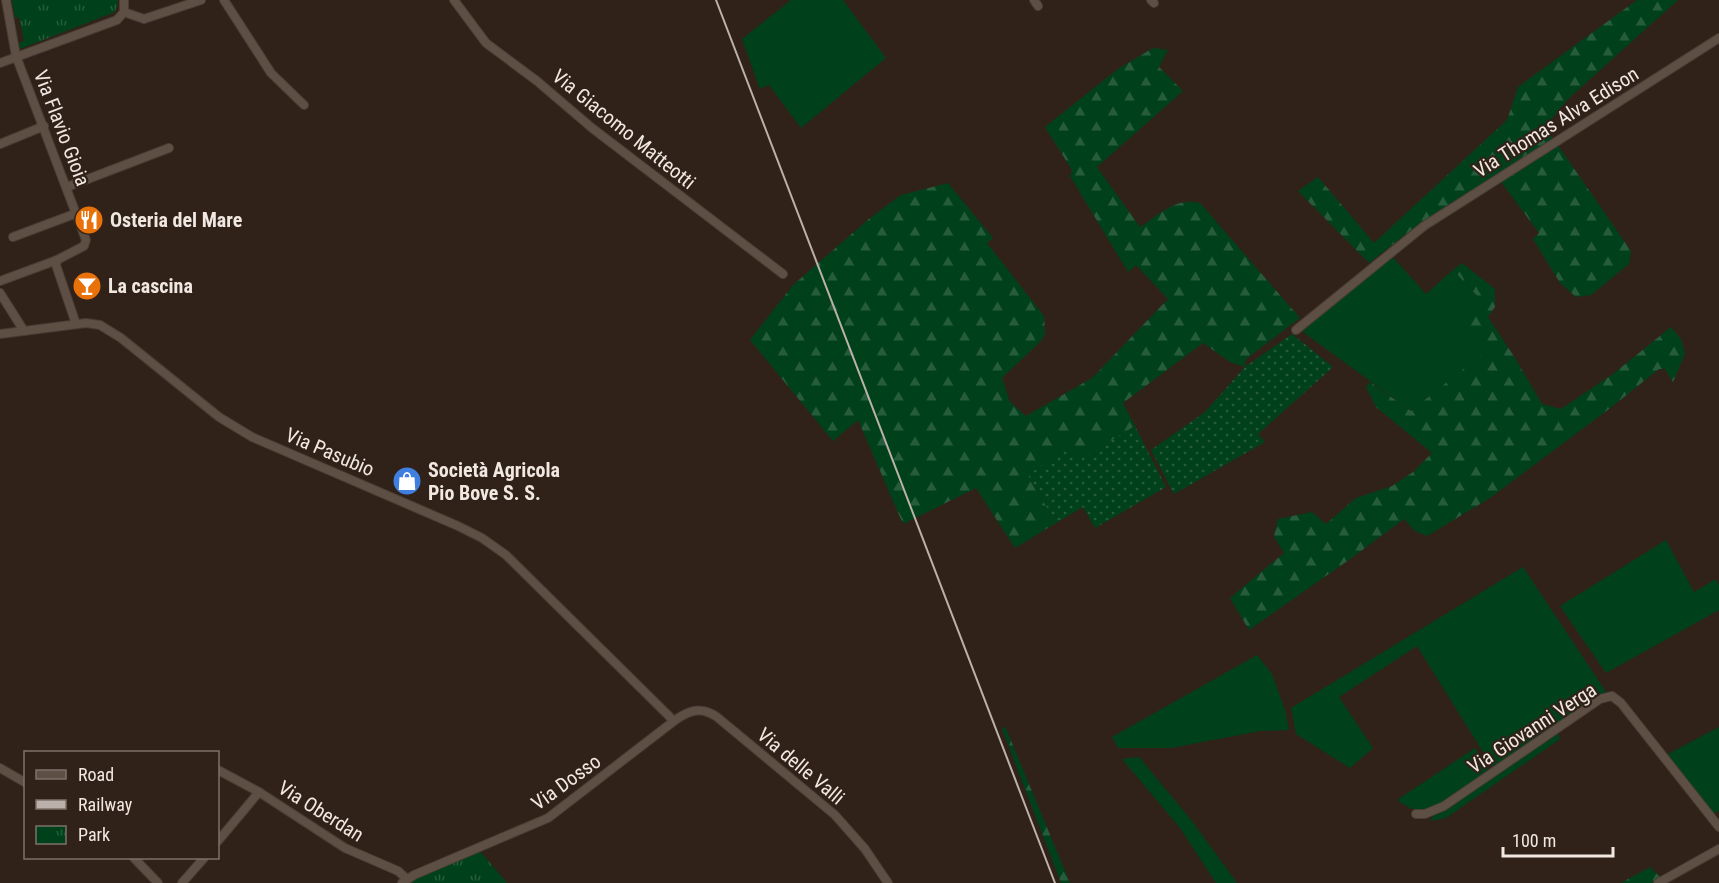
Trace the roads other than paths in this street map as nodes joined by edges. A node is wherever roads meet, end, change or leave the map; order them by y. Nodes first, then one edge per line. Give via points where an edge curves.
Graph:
1 (6, 0) edge
2 (124, 0) edge
3 (201, 0) edge
4 (224, 0) edge
5 (454, 0) edge
6 (124, 12) junction
7 (1719, 38) edge
8 (16, 56) junction
9 (0, 63) edge
10 (304, 105) dead end
11 (44, 126) junction
12 (0, 144) edge
13 (169, 148) dead end
14 (67, 187) junction
15 (77, 213) junction
16 (13, 237) dead end
17 (57, 260) junction
18 (783, 274) dead end
19 (0, 281) edge
20 (0, 293) edge
21 (76, 324) junction
22 (1296, 330) dead end
23 (24, 331) junction
24 (0, 334) edge
25 (674, 721) junction
26 (3, 770) edge
27 (219, 771) edge
28 (0, 780) edge
29 (24, 782) edge
30 (259, 792) junction
31 (1416, 814) dead end
32 (1719, 827) edge
33 (219, 840) edge
34 (1719, 849) edge
35 (135, 859) edge
36 (203, 859) edge
37 (404, 881) edge
38 (158, 883) edge
39 (182, 883) edge
40 (888, 883) edge
41 (1658, 883) edge

1 - 8 street, Via Flavio Gioia
2 - 6 street
3 - 6 street via 144,19
4 - 10 street via 271,73
5 - 18 street, Via Giacomo Matteotti via 486,43
6 - 8 street via 113,22
7 - 22 street, Via Thomas Alva Edison via 1412,235
8 - 9 street
8 - 11 street, Via Flavio Gioia
11 - 12 street
11 - 14 street, Via Flavio Gioia
13 - 14 street
14 - 15 street, Via Flavio Gioia
15 - 16 street
15 - 17 street, Via Flavio Gioia via 86,240 84,246
17 - 19 street
17 - 21 street
20 - 23 street
21 - 23 street, Via Pasubio
21 - 25 street, Via Pasubio via 99,325 114,334 219,417 252,436 482,538 506,555
23 - 24 street, Via Pasubio
25 - 37 street, Via Dosso via 548,818
25 - 40 street, Via delle Valli via 694,710 717,717 835,815
26 - 28 street
26 - 29 street
27 - 30 street, Via Oberdan
30 - 33 street
30 - 37 street, Via Oberdan via 345,848 398,871
31 - 32 street, Via Giovanni Verga via 1444,806 1600,699 1612,696
34 - 41 street
35 - 38 street
36 - 39 street

